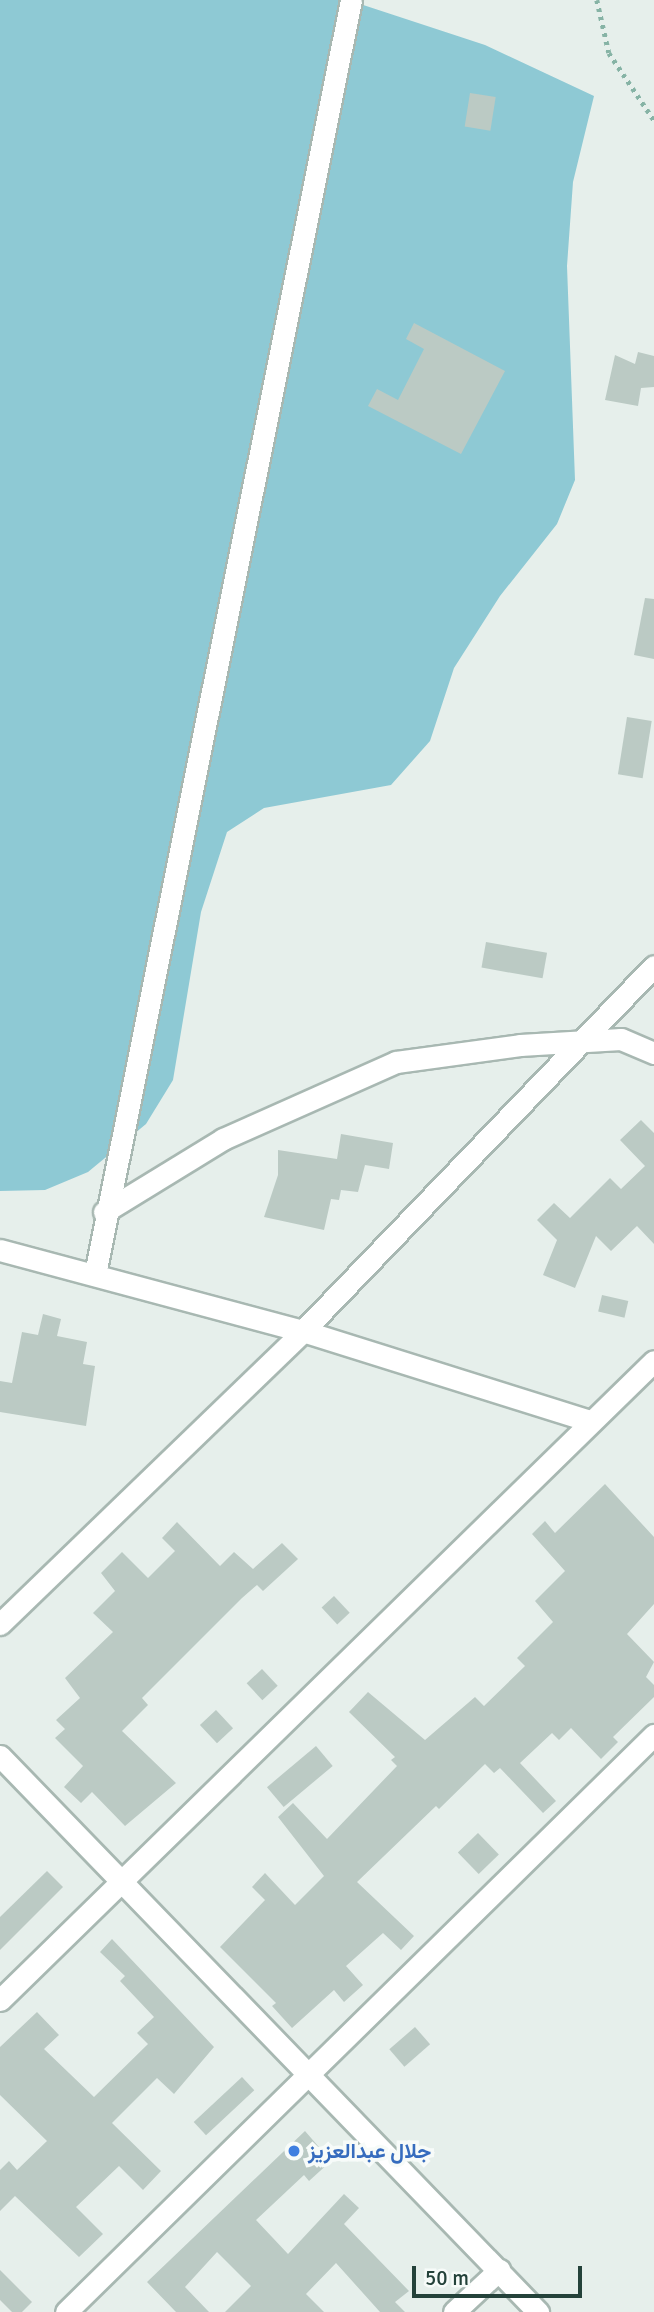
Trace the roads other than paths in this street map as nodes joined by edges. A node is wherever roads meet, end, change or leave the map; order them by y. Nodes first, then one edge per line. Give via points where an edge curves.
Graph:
1 (351, 0) edge
2 (654, 966) edge
3 (582, 1041) junction
4 (654, 1054) edge
5 (104, 1212) junction
6 (0, 1250) edge
7 (95, 1275) junction
8 (303, 1331) junction
9 (654, 1361) edge
10 (590, 1421) junction
11 (0, 1624) edge
12 (654, 1735) edge
13 (0, 1756) edge
14 (120, 1885) junction
15 (0, 2000) edge
16 (313, 2074) junction
17 (499, 2270) junction
18 (66, 2312) edge
19 (454, 2312) edge
20 (538, 2312) edge

1 - 5 street
2 - 3 street
3 - 4 street via 621,1039
3 - 5 street via 396,1062 222,1139
3 - 8 street
5 - 7 street
6 - 7 street
7 - 8 street
8 - 10 street
8 - 11 street
9 - 10 street
10 - 14 street
12 - 16 street
13 - 14 street
14 - 15 street
14 - 16 street
16 - 17 street
16 - 18 street
17 - 19 street
17 - 20 street

